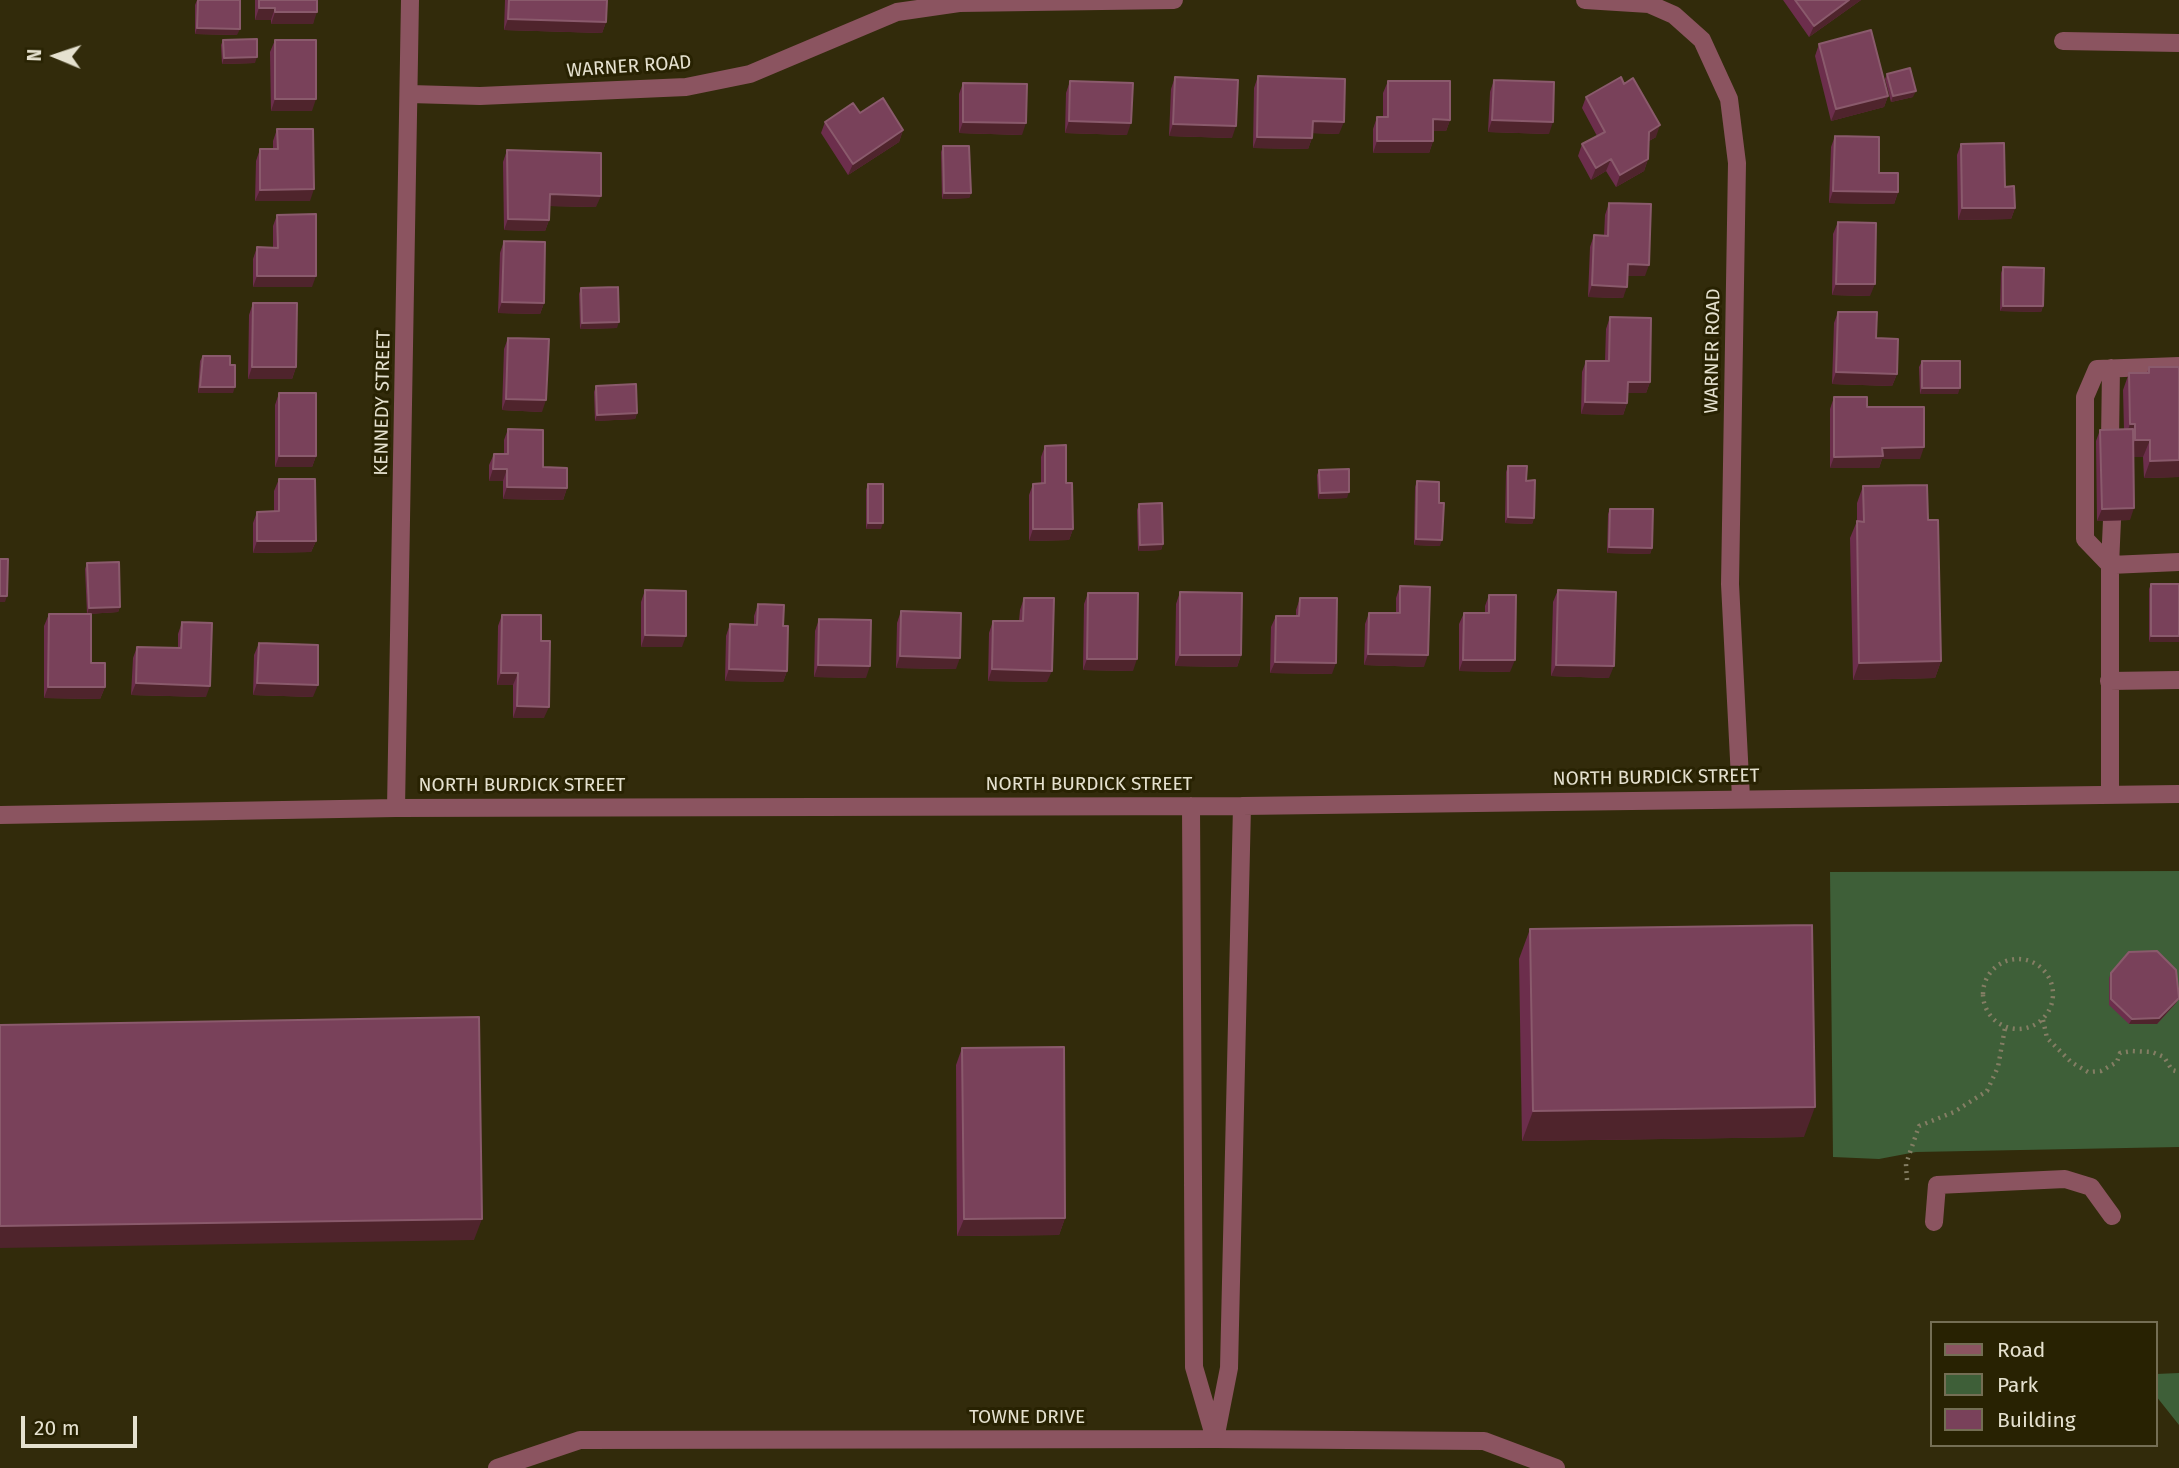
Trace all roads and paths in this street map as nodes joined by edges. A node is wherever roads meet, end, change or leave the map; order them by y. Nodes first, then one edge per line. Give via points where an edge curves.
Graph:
1 (410, 0) edge
2 (1174, 0) edge
3 (1585, 0) edge
4 (2063, 41) dead end
5 (2179, 43) edge
6 (410, 93) junction
7 (2179, 366) edge
8 (2111, 368) junction
9 (2110, 441) edge
10 (2112, 520) edge
11 (2179, 562) edge
12 (2110, 565) junction
13 (2179, 680) edge
14 (2109, 681) junction
15 (2179, 794) edge
16 (2110, 795) junction
17 (1741, 797) junction
18 (1191, 806) junction
19 (1242, 806) junction
20 (397, 808) junction
21 (0, 815) edge
22 (2043, 1020) junction
23 (2005, 1028) junction
24 (2179, 1072) edge
25 (1907, 1188) dead end
26 (2112, 1216) dead end
27 (1934, 1222) dead end
28 (1215, 1439) junction
29 (497, 1468) edge
30 (1556, 1468) edge

1 - 6 street, KENNEDY STREET
2 - 6 street, WARNER ROAD via 959,3 897,12 750,74 686,87 480,96
3 - 17 street, WARNER ROAD via 1649,4 1674,15 1702,40 1729,100 1737,163 1730,584
4 - 5 street
6 - 20 street, KENNEDY STREET
7 - 8 street
8 - 9 street
8 - 12 street via 2097,369 2085,397 2085,539
10 - 12 street
11 - 12 street
12 - 14 street
13 - 14 street
14 - 16 street
15 - 16 street, NORTH BURDICK STREET
16 - 17 street, NORTH BURDICK STREET
17 - 19 street, NORTH BURDICK STREET
18 - 19 street, NORTH BURDICK STREET
18 - 20 street, NORTH BURDICK STREET
18 - 28 street via 1194,1367
19 - 28 street via 1229,1368
20 - 21 street, NORTH BURDICK STREET
22 - 23 path via 2018,1031
22 - 23 path via 2053,1004 2050,980 2031,961 2009,960 1986,977 1983,989 1988,1014
22 - 24 path via 2047,1038 2088,1072 2101,1071 2117,1062 2120,1053 2132,1051 2164,1057 2172,1070
23 - 25 path via 1998,1067 1987,1091 1954,1112 1919,1126 1906,1164
26 - 27 street via 2091,1187 2065,1179 1937,1185
28 - 29 street, TOWNE DRIVE via 580,1440
28 - 30 street, TOWNE DRIVE via 1484,1441

